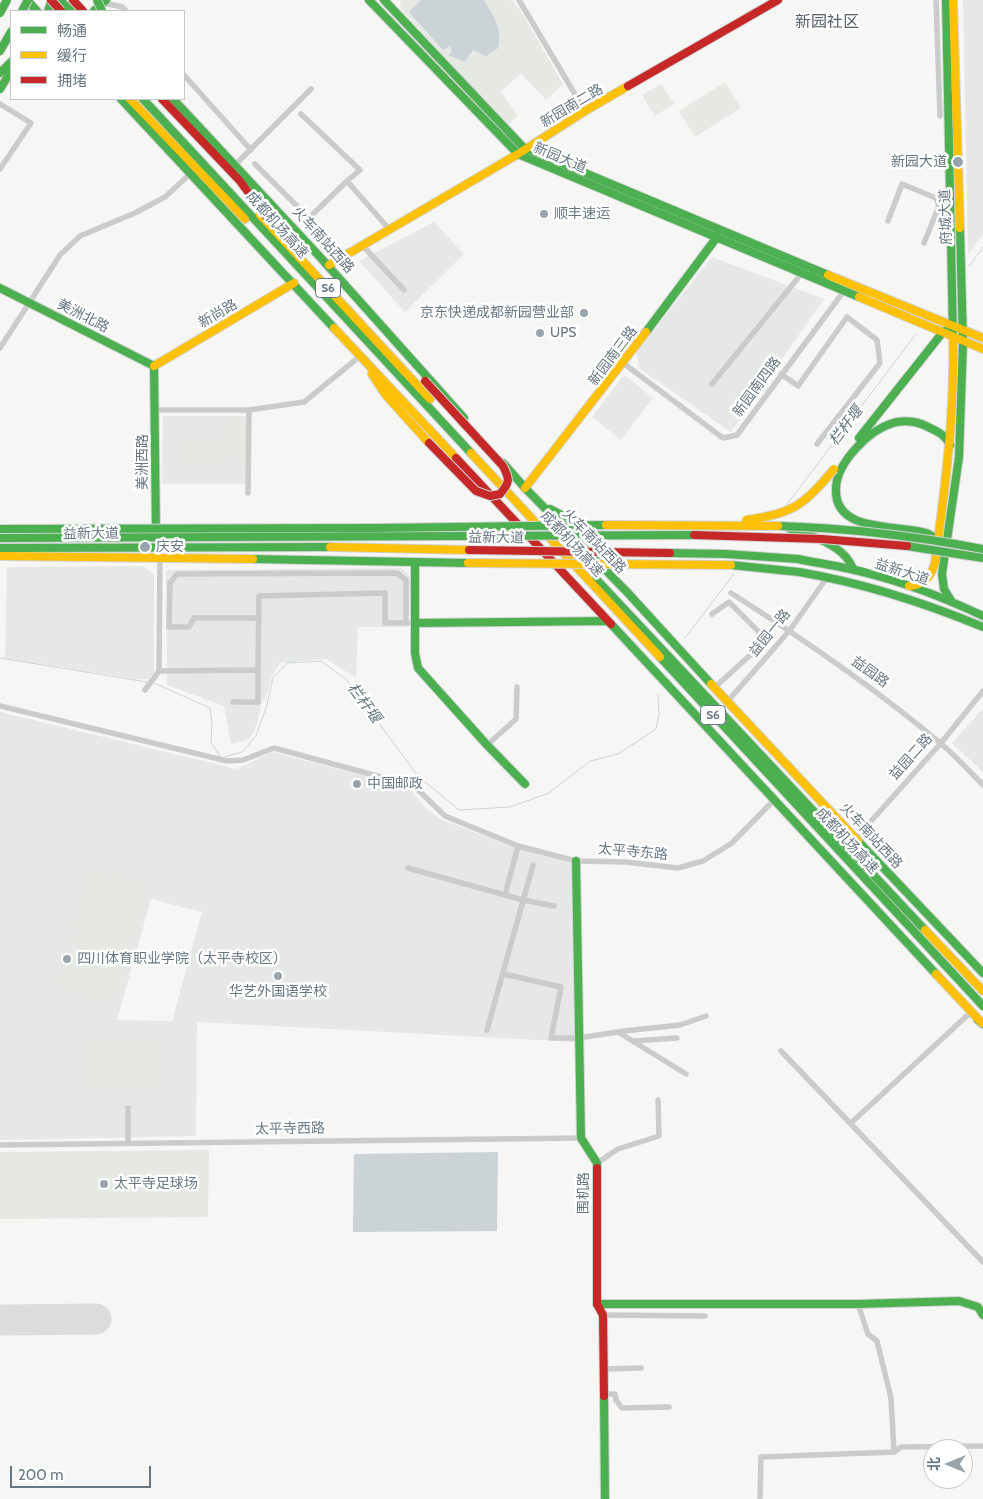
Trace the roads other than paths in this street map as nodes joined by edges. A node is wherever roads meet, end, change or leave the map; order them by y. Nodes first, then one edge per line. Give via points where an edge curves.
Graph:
1 (7, 0) edge
2 (28, 0) edge
3 (52, 0) edge
4 (60, 0) edge
5 (73, 0) edge
6 (79, 0) edge
7 (519, 0) edge
8 (778, 0) edge
9 (936, 0) edge
10 (946, 0) edge
11 (952, 0) edge
12 (102, 1) edge
13 (377, 1) edge
14 (36, 10) edge
15 (60, 10) edge
16 (70, 10) edge
17 (82, 10) edge
18 (88, 10) edge
19 (125, 10) edge
20 (0, 13) edge
21 (10, 34) edge
22 (0, 51) edge
23 (10, 63) edge
24 (0, 73) edge
25 (10, 74) edge
26 (185, 76) edge
27 (311, 89) dead end
28 (0, 90) edge
29 (122, 100) edge
30 (131, 100) edge
31 (144, 100) edge
32 (153, 100) edge
33 (163, 100) edge
34 (174, 100) edge
35 (0, 104) edge
36 (585, 111) junction
37 (301, 114) dead end
38 (940, 116) dead end
39 (527, 148) junction
40 (251, 150) junction
41 (518, 154) junction
42 (236, 164) junction
43 (255, 164) dead end
44 (0, 169) edge
45 (191, 173) junction
46 (347, 181) junction
47 (309, 218) junction
48 (888, 221) dead end
49 (389, 229) junction
50 (717, 237) junction
51 (924, 243) dead end
52 (287, 244) junction
53 (362, 245) junction
54 (333, 247) dead end
55 (329, 265) junction
56 (802, 274) junction
57 (294, 284) junction
58 (0, 288) edge
59 (319, 290) junction
60 (404, 290) dead end
61 (844, 291) junction
62 (30, 303) junction
63 (381, 324) junction
64 (953, 327) junction
65 (962, 330) junction
66 (943, 332) junction
67 (953, 336) junction
68 (983, 338) edge
69 (963, 342) junction
70 (0, 348) edge
71 (983, 350) edge
72 (360, 356) junction
73 (623, 364) junction
74 (154, 366) junction
75 (781, 374) junction
76 (712, 384) dead end
77 (155, 410) junction
78 (249, 410) junction
79 (446, 422) junction
80 (817, 444) dead end
81 (950, 445) junction
82 (837, 471) junction
83 (525, 488) junction
84 (248, 493) dead end
85 (540, 502) junction
86 (700, 525) junction
87 (0, 529) edge
88 (0, 538) edge
89 (939, 540) junction
90 (156, 546) junction
91 (0, 548) edge
92 (983, 549) edge
93 (0, 556) edge
94 (160, 557) junction
95 (983, 558) edge
96 (415, 562) junction
97 (854, 570) junction
98 (828, 576) junction
99 (908, 586) junction
100 (731, 593) dead end
101 (954, 603) junction
102 (712, 614) dead end
103 (983, 616) edge
104 (258, 618) junction
105 (607, 621) junction
106 (406, 623) junction
107 (416, 623) junction
108 (983, 628) edge
109 (790, 630) junction
110 (767, 640) junction
111 (774, 649) junction
112 (258, 670) junction
113 (159, 671) junction
114 (517, 687) dead end
115 (715, 687) junction
116 (145, 690) dead end
117 (983, 691) edge
118 (233, 702) dead end
119 (727, 702) junction
120 (0, 706) edge
121 (941, 743) junction
122 (487, 745) junction
123 (525, 784) dead end
124 (983, 785) edge
125 (773, 801) junction
126 (856, 838) junction
127 (518, 846) junction
128 (576, 860) junction
129 (533, 865) dead end
130 (408, 868) dead end
131 (505, 894) junction
132 (523, 900) junction
133 (554, 906) dead end
134 (981, 970) edge
135 (504, 974) junction
136 (983, 991) edge
137 (983, 1006) edge
138 (971, 1012) junction
139 (706, 1016) dead end
140 (981, 1023) edge
141 (486, 1030) dead end
142 (618, 1032) junction
143 (579, 1038) junction
144 (677, 1038) dead end
145 (633, 1041) junction
146 (782, 1051) dead end
147 (686, 1074) dead end
148 (658, 1100) dead end
149 (128, 1108) dead end
150 (850, 1123) junction
151 (581, 1138) junction
152 (128, 1144) junction
153 (0, 1145) edge
154 (597, 1162) junction
155 (983, 1262) edge
156 (597, 1304) junction
157 (858, 1304) junction
158 (603, 1315) junction
159 (705, 1316) dead end
160 (983, 1316) edge
161 (641, 1368) dead end
162 (604, 1369) junction
163 (604, 1394) junction
164 (668, 1407) dead end
165 (983, 1446) edge
166 (894, 1452) junction
167 (605, 1499) edge
168 (760, 1499) edge

1 - 20 main road, bridge
2 - 14 main road
3 - 15 main road, bridge
4 - 16 main road
5 - 17 main road
6 - 18 main road
7 - 36 street
8 - 36 main road, 新园南二路
9 - 38 street
10 - 64 main road, 府城大道
11 - 65 main road, 府城大道
12 - 19 street
13 - 39 main road, 新园大道
13 - 41 main road, 新园大道
21 - 22 main road
23 - 24 main road
25 - 28 main road
26 - 40 street
27 - 40 street
29 - 45 main road
30 - 59 main road via 271,246
31 - 59 main road, 成都机场高速 / S6
32 - 52 main road, 成都机场高速 / S6
33 - 52 main road via 240,181
34 - 42 main road, 火车南站西路 / S6
35 - 44 street via 31,123
36 - 39 main road, 新园南二路
37 - 46 street via 360,170
39 - 41 main road, 新园南二路
39 - 64 main road, 新园大道
40 - 42 street
41 - 49 main road, 新园南二路
41 - 50 main road, 新园大道
42 - 55 main road, 火车南站西路 / S6
43 - 47 street
45 - 57 main road
45 - 62 street via 164,197 136,213 80,236 60,255
46 - 47 street
46 - 49 street
47 - 54 street
48 - 51 street via 902,184 936,198 940,206
49 - 53 main road, 新园南二路
50 - 56 main road, 新园大道
50 - 73 main road, 新园南三路
52 - 79 main road, 成都机场高速 / S6
53 - 55 main road, 新园南二路
53 - 60 street
55 - 63 main road, 火车南站西路 / S6
56 - 61 main road, 新园大道
56 - 76 street
57 - 72 main road
57 - 74 main road, 新尚路
58 - 62 main road, 美洲北路
59 - 79 main road, 成都机场高速 / S6
61 - 66 main road, 新园大道
61 - 75 street, 新园南四路
62 - 70 street
62 - 74 main road, 美洲北路
63 - 72 main road, bridge via 393,345 503,466 508,484 500,494 476,491 385,394
63 - 83 main road, 火车南站西路 / S6
64 - 65 main road, 新园大道
64 - 66 main road
64 - 67 main road, 府城大道
65 - 68 main road, 新园大道
65 - 69 main road, 府城大道
66 - 67 main road, 新园大道
66 - 82 main road
67 - 69 main road, 新园大道
67 - 81 main road, 府城大道
69 - 71 main road, 新园大道
69 - 101 main road, 府城大道 via 959,457 942,574 942,585
72 - 78 street via 304,402
72 - 105 main road
73 - 75 street, 新园南四路 via 723,438 737,435
73 - 83 main road, 新园南三路
74 - 77 main road, 美洲西路
75 - 80 street via 798,386 846,317 877,340 880,363
77 - 78 street
77 - 90 main road, 美洲西路
78 - 84 street
79 - 136 main road, 成都机场高速 / S6
79 - 137 main road, 成都机场高速 / S6
81 - 82 main road via 941,434 928,427 894,422 866,438
81 - 99 main road, 府城大道 via 935,563 927,580
82 - 86 main road, bridge via 806,502 785,514
82 - 89 main road via 836,496 850,518 864,524 927,533
83 - 85 main road, 火车南站西路 / S6
85 - 97 main road via 579,524 666,520 757,523 797,530 835,548
85 - 115 main road, 火车南站西路 / S6
86 - 87 main road, bridge
86 - 89 main road, bridge via 832,528
88 - 95 main road, bridge via 725,535 838,539
89 - 92 main road, bridge
90 - 91 main road, 益新大道
90 - 94 main road, 美洲西路
90 - 97 main road, 益新大道, bridge via 726,554 798,560
93 - 94 main road, 益新大道
94 - 96 main road, 益新大道
94 - 113 street
96 - 98 main road, 益新大道, bridge via 728,565
96 - 107 main road
97 - 99 main road, 益新大道
98 - 108 main road, 益新大道 via 921,602
98 - 109 street, 益园一路
99 - 101 main road, 益新大道
100 - 109 street, 益园路
101 - 103 main road, 益新大道
102 - 110 street via 729,602
104 - 106 street via 259,596 385,593 386,623
104 - 106 street via 194,618 189,627 169,626 170,583 177,574 397,573 406,580
104 - 112 street
105 - 107 main road
105 - 125 main road
106 - 107 street
107 - 122 main road via 418,668
109 - 111 street, 益园一路
109 - 121 street, 益园路
110 - 111 street
110 - 115 street
111 - 119 street, 益园一路
112 - 113 street
112 - 118 street via 258,702
113 - 116 street
114 - 122 street via 516,720
115 - 119 main road, 火车南站西路 / S6
117 - 121 street, 益园二路
119 - 126 main road, 火车南站西路 / S6
120 - 127 street, 太平寺东路 via 227,761 243,760 274,748 414,786 445,816
121 - 124 street, 益园路
121 - 126 street, 益园二路
122 - 123 main road
125 - 128 street, 太平寺东路 via 732,843 703,861 678,868
125 - 138 main road
126 - 134 main road, 火车南站西路 / S6
127 - 128 street, 太平寺东路
127 - 131 street
128 - 143 main road
129 - 132 street
130 - 131 street
131 - 132 street
132 - 133 street
132 - 135 street
135 - 141 street
135 - 143 street via 561,987 551,1038
138 - 140 main road
138 - 150 street
139 - 142 street via 680,1025
142 - 143 street
142 - 145 street
143 - 151 main road
144 - 145 street
145 - 147 street
146 - 150 street
148 - 154 street via 659,1136 618,1149
149 - 152 street
150 - 155 street
151 - 152 street, 太平寺西路
151 - 154 main road, 围机路
152 - 153 street, 太平寺西路
154 - 156 main road, 围机路
156 - 157 main road
156 - 158 main road, 围机路
157 - 160 main road via 959,1301 978,1307
157 - 166 street via 868,1334 877,1341 891,1398
158 - 159 street
158 - 162 main road, 围机路
161 - 162 street
162 - 163 main road, 围机路
163 - 164 street via 616,1394 622,1408
163 - 167 main road, 围机路
165 - 166 street via 901,1447
166 - 168 street via 761,1457

